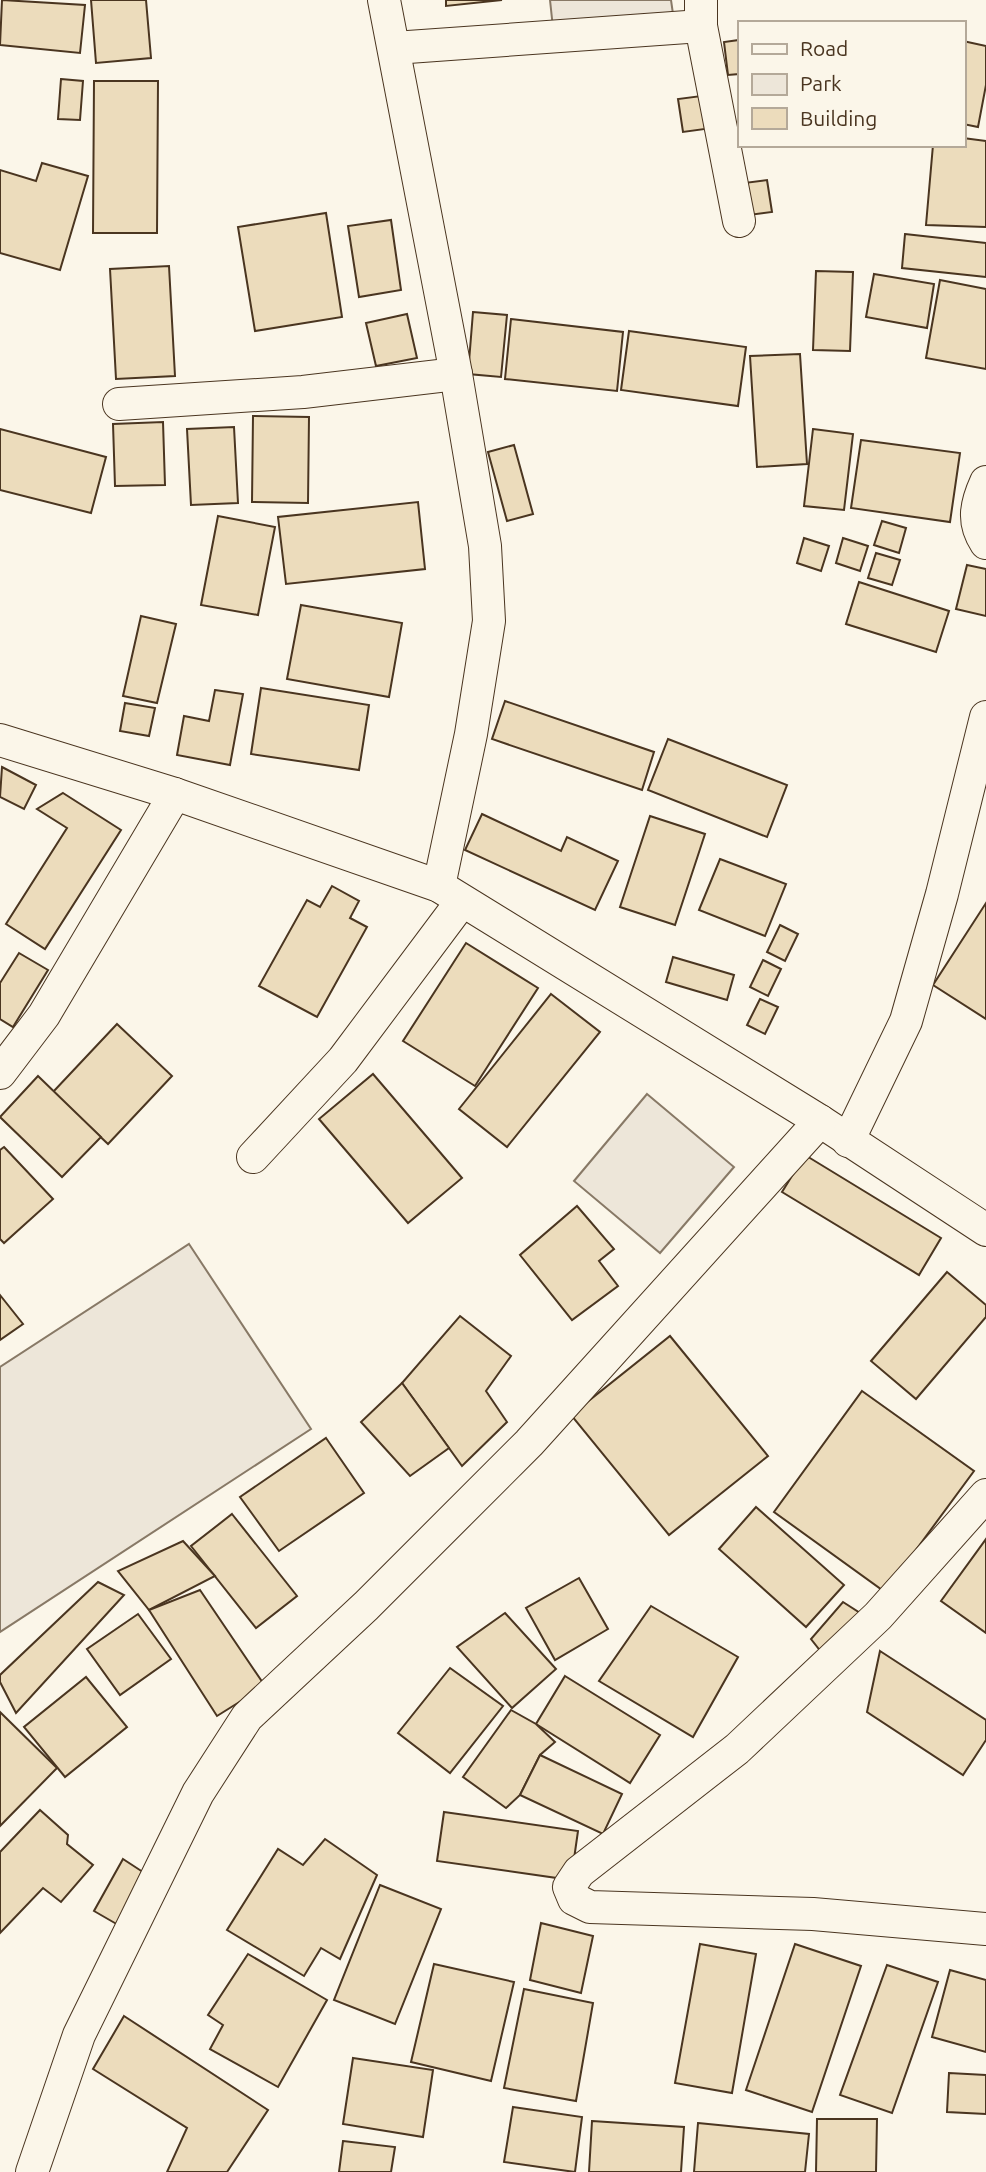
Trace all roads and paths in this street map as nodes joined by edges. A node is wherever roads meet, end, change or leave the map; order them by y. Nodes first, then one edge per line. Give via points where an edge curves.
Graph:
1 (384, 0) edge
2 (701, 13) edge
3 (394, 48) junction
4 (738, 221) dead end
5 (456, 374) junction
6 (119, 404) dead end
7 (986, 482) edge
8 (986, 543) edge
9 (986, 717) edge
10 (0, 740) edge
11 (175, 794) junction
12 (450, 893) junction
13 (0, 1073) edge
14 (820, 1121) junction
15 (848, 1141) junction
16 (253, 1157) dead end
17 (986, 1230) edge
18 (986, 1495) edge
19 (986, 1929) edge
20 (32, 2172) edge

1 - 3 street
2 - 3 street
2 - 4 street
3 - 5 street
5 - 6 street via 303,392
5 - 12 street via 485,546 489,621
7 - 8 street via 977,502 976,525
9 - 15 street via 906,1021
10 - 11 street
11 - 12 street
11 - 13 street via 44,1015
12 - 14 street
12 - 16 street via 343,1060
14 - 15 street
14 - 20 street via 529,1443 247,1717 198,1793 79,2035
15 - 17 street
18 - 19 street via 878,1616 778,1711 737,1749 579,1872 569,1887 573,1899 590,1907 813,1914

